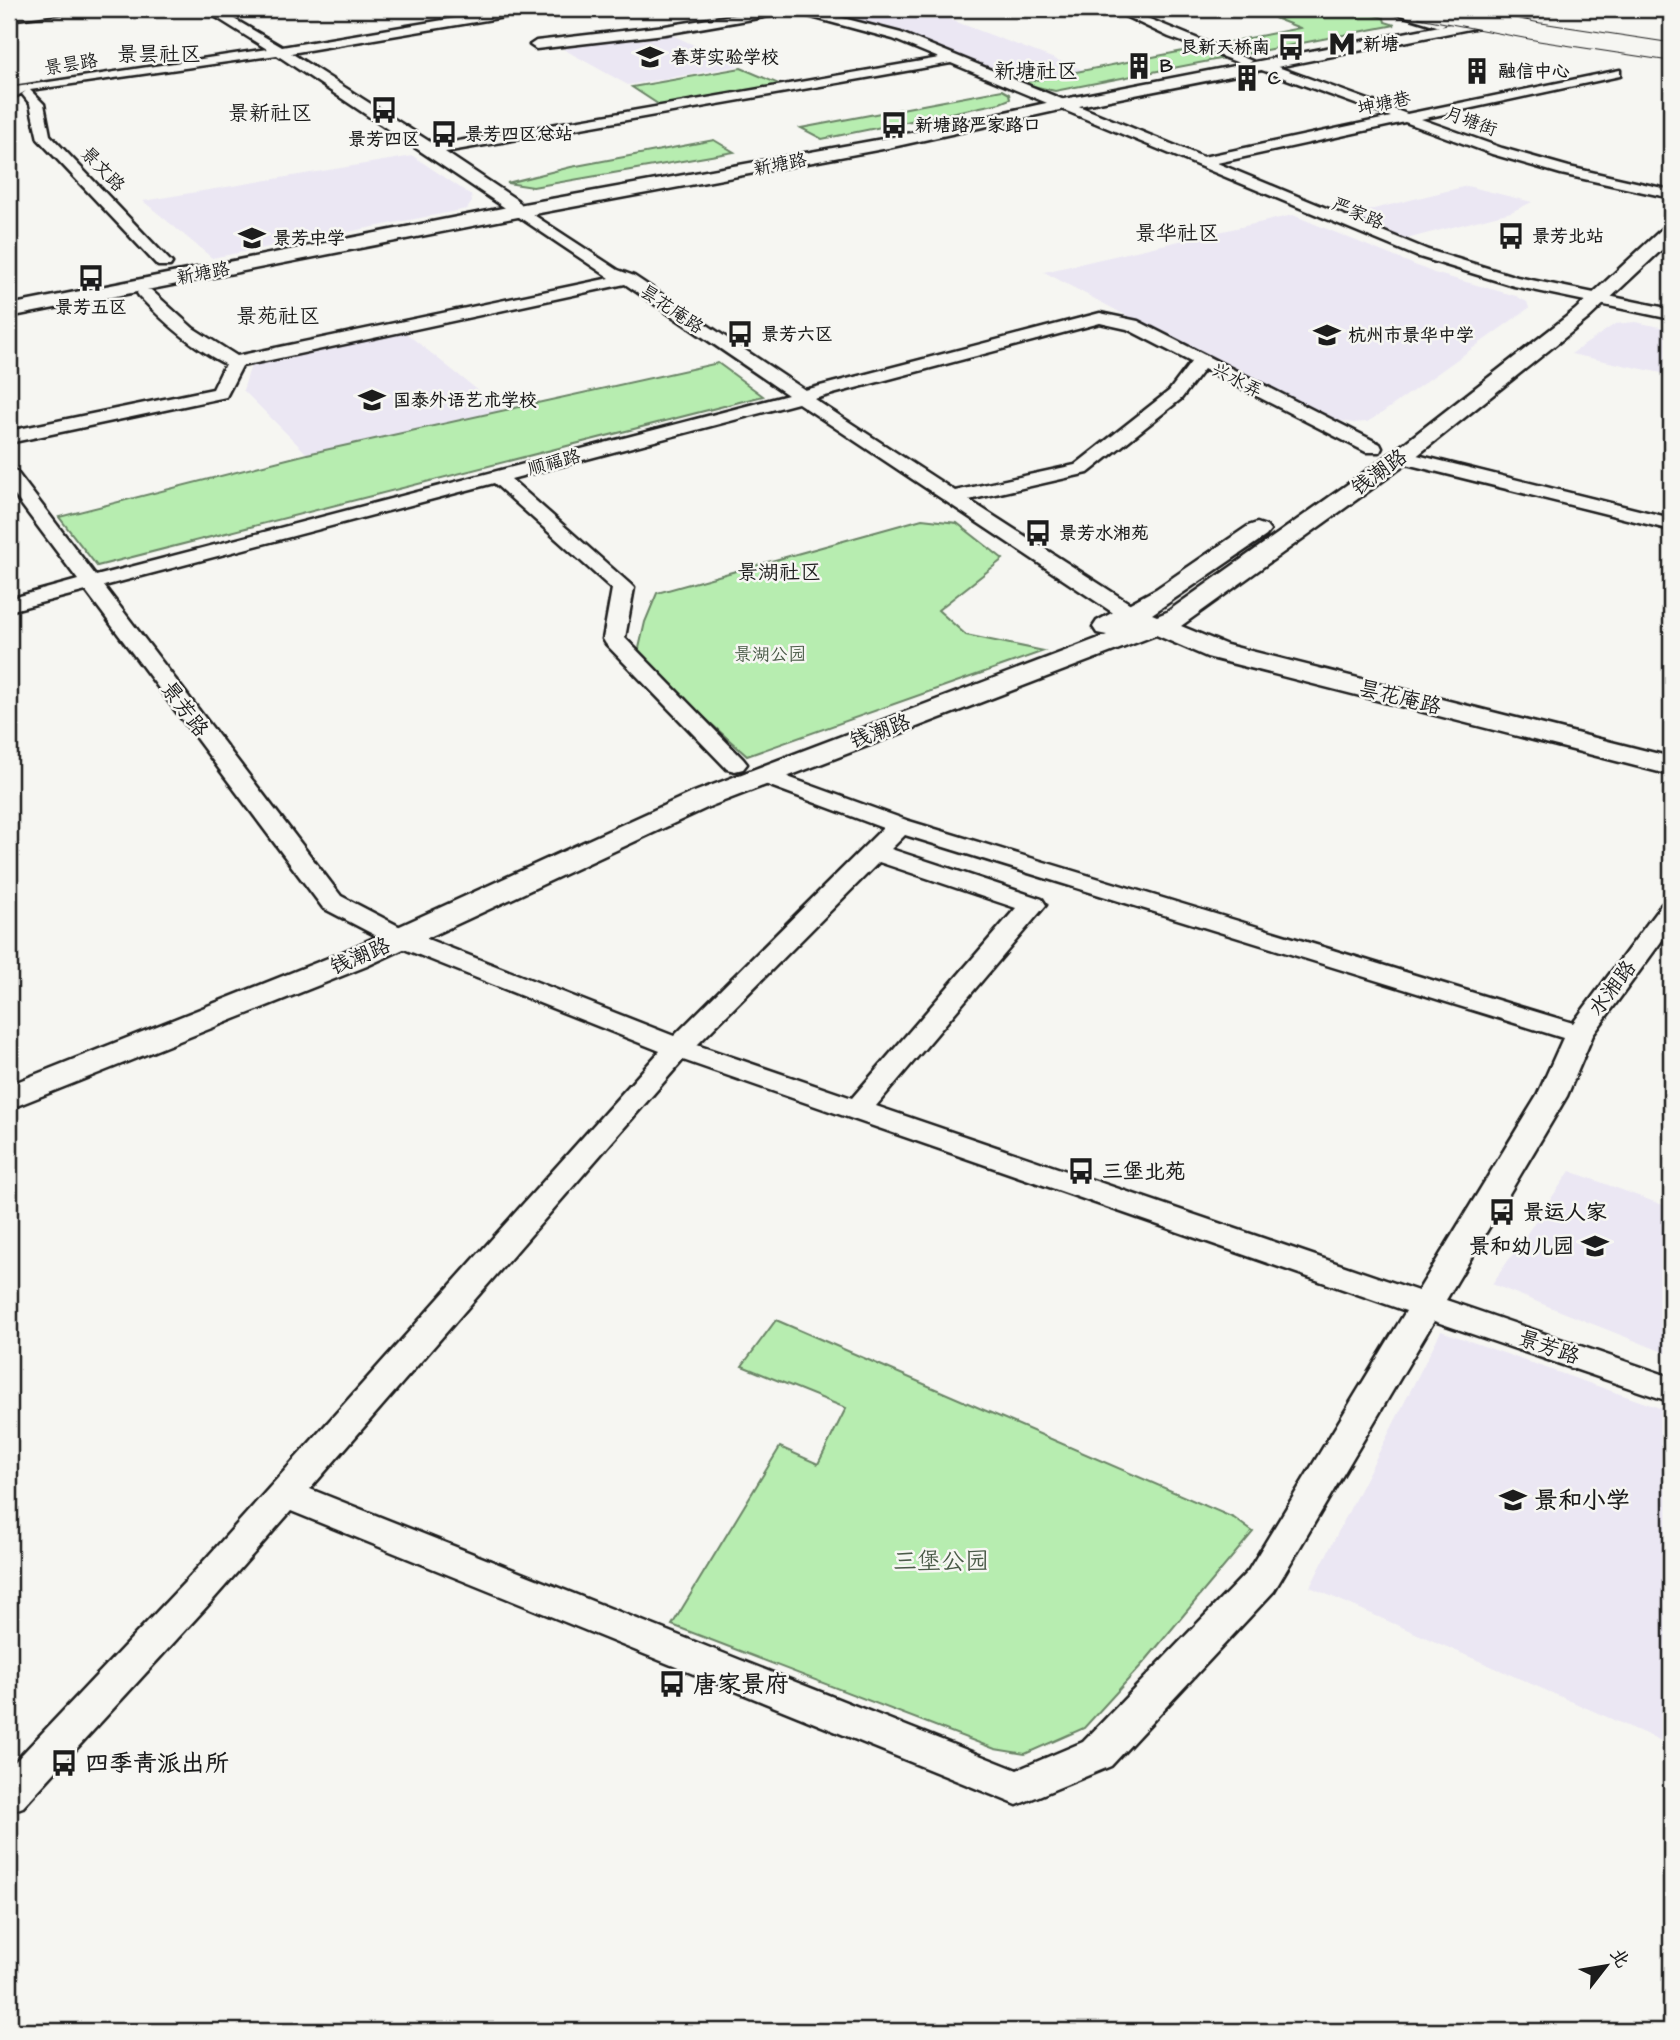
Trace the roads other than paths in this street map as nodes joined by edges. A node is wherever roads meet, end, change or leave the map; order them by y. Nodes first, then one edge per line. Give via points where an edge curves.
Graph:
1 (63, 9) edge
2 (209, 9) edge
3 (528, 9) edge
4 (793, 9) edge
5 (1116, 9) edge
6 (1388, 9) edge
7 (1405, 9) edge
8 (1420, 9) edge
9 (1544, 10) edge
10 (1507, 13) edge
11 (1448, 15) edge
12 (9, 16) edge
13 (1478, 19) junction
14 (1561, 28) junction
15 (537, 45) dead end
16 (282, 51) junction
17 (1671, 51) edge
18 (953, 59) junction
19 (1246, 61) junction
20 (1264, 66) junction
21 (1615, 73) dead end
22 (14, 77) dead end
23 (22, 92) edge
24 (1055, 103) junction
25 (1407, 118) junction
26 (433, 150) junction
27 (1202, 162) junction
28 (1671, 194) edge
29 (515, 207) junction
30 (1671, 208) edge
31 (1671, 231) edge
32 (164, 262) dead end
33 (628, 279) junction
34 (145, 293) dead end
35 (1584, 299) junction
36 (9, 301) edge
37 (9, 311) edge
38 (1671, 314) edge
39 (1100, 318) joint
40 (1671, 319) edge
41 (235, 362) junction
42 (1201, 362) junction
43 (802, 396) junction
44 (1427, 407) dead end
45 (1395, 432) dead end
46 (9, 437) edge
47 (1401, 457) junction
48 (1354, 462) junction
49 (9, 475) edge
50 (498, 477) junction
51 (951, 498) junction
52 (1305, 498) dead end
53 (1273, 520) dead end
54 (1671, 524) edge
55 (90, 585) junction
56 (9, 606) edge
57 (1156, 620) junction
58 (1671, 746) edge
59 (1671, 766) edge
60 (749, 769) junction
61 (900, 826) junction
62 (874, 852) junction
63 (1671, 910) edge
64 (389, 932) junction
65 (1578, 1034) junction
66 (678, 1048) junction
67 (9, 1075) edge
68 (9, 1097) edge
69 (858, 1110) junction
70 (1427, 1304) junction
71 (1671, 1390) edge
72 (285, 1494) junction
73 (9, 1795) edge

1 - 12 street
2 - 16 street, 昙花庵路
3 - 16 street, 景昙路
4 - 15 street
4 - 18 street, 严家路 via 897,36
5 - 19 street
6 - 11 street
7 - 11 main road
8 - 17 main road, bridge
9 - 10 main road, 新塘路
9 - 14 main road via 1540,19
10 - 13 main road, 新塘路
10 - 14 main road
11 - 13 main road
11 - 17 main road, bridge
11 - 19 main road, 新塘路
13 - 17 main road
13 - 20 main road, 新塘路
14 - 17 main road
16 - 23 street, 景昙路
16 - 26 street, 昙花庵路
18 - 24 street, 严家路
18 - 26 street
19 - 24 main road, 新塘路
20 - 24 main road, 新塘路
20 - 25 street, 月塘街
21 - 25 street, 坤塘巷
22 - 23 street, 景文路
23 - 32 street, 景文路 via 37,104 43,136
24 - 27 street, 严家路
24 - 29 main road, 新塘路 via 816,157
24 - 35 street, 严家路 via 1401,252 1501,285
25 - 27 street, 坤塘巷
25 - 28 street, 月塘街 via 1540,164
26 - 29 street, 昙花庵路
27 - 35 street, 严家路 via 1406,247
29 - 33 street, 昙花庵路 via 612,274
29 - 36 main road, 新塘路
29 - 37 main road, 新塘路
30 - 35 main road, 钱潮路
31 - 35 main road, 钱潮路
33 - 41 street
33 - 43 street, 昙花庵路
34 - 41 street via 186,333
35 - 38 street, 严家路
35 - 40 street, 严家路
35 - 44 main road, 钱潮路
35 - 47 main road, 钱潮路
39 - 42 street, 兴水弄 via 1132,325
39 - 43 street, 顺福路
41 - 46 street via 220,393
42 - 48 street, 兴水弄
42 - 51 street via 1175,395 1081,469
43 - 50 street, 顺福路
43 - 51 street, 昙花庵路
45 - 48 main road, 钱潮路
47 - 54 street
47 - 57 main road, 钱潮路
48 - 52 main road, 钱潮路
49 - 55 street, 景芳路
50 - 55 street, 顺福路
50 - 60 street via 623,589 614,639
51 - 57 street, 昙花庵路
53 - 57 main road, 钱潮路 via 1176,588
55 - 56 street, 顺福路
55 - 64 street, 景芳路 via 332,902
57 - 58 main road, 昙花庵路 via 1257,637
57 - 59 main road, 昙花庵路 via 1217,650
57 - 60 main road, 钱潮路
60 - 61 street
60 - 64 main road, 钱潮路 via 699,800
61 - 62 street
61 - 65 street
62 - 66 street
62 - 69 street via 1033,905
63 - 65 street, 水湘路
64 - 66 street, 景芳路
64 - 67 main road, 钱潮路 via 326,950
64 - 68 main road, 钱潮路
65 - 70 street, 水湘路 via 1552,1096
66 - 69 street, 景芳路
66 - 72 street
69 - 70 street, 景芳路
70 - 71 street, 景芳路
70 - 72 street, 水湘路 via 1261,1581 1097,1754 1017,1788
72 - 73 street

